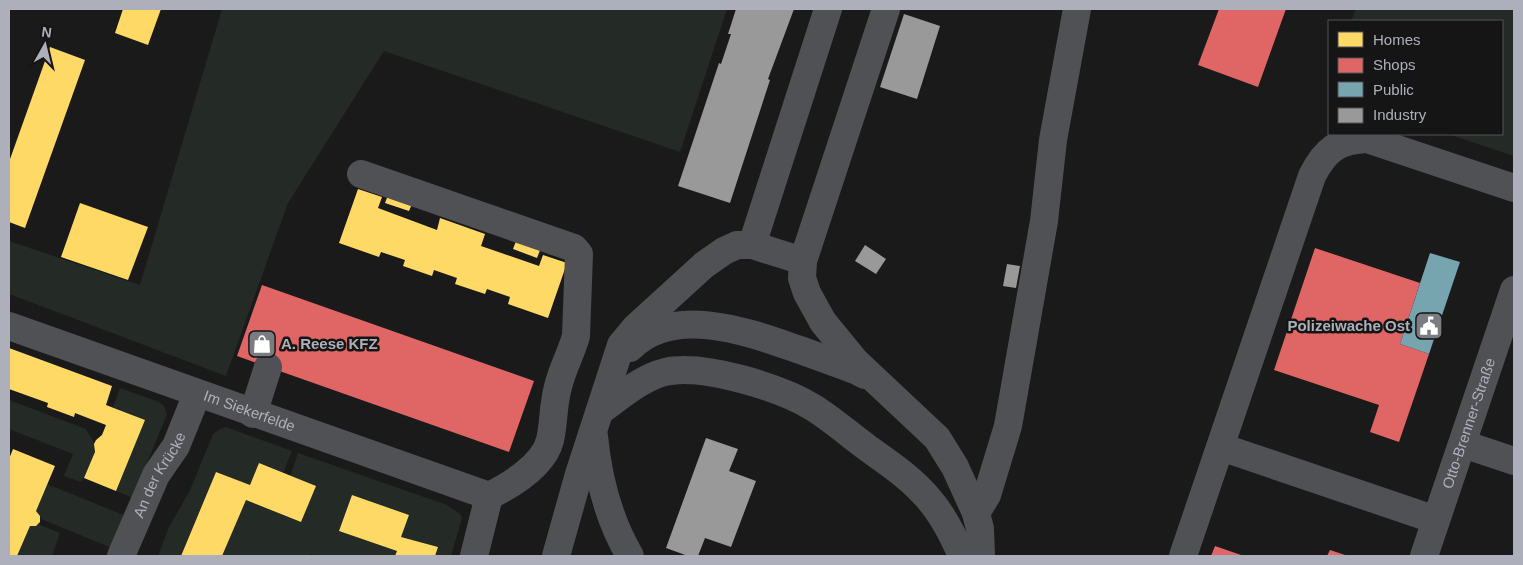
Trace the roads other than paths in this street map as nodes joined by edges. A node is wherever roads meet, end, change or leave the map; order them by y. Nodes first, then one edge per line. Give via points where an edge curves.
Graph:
1 (828, 9) edge
2 (886, 9) edge
3 (1077, 9) edge
4 (361, 174) dead end
5 (1514, 188) edge
6 (752, 245) junction
7 (803, 261) junction
8 (1514, 290) edge
9 (9, 326) edge
10 (268, 367) dead end
11 (612, 374) junction
12 (873, 379) junction
13 (197, 394) junction
14 (254, 414) junction
15 (597, 420) junction
16 (1463, 444) junction
17 (1221, 447) junction
18 (1514, 461) edge
19 (489, 496) junction
20 (976, 513) junction
21 (1436, 520) junction
22 (121, 556) edge
23 (474, 556) edge
24 (556, 556) edge
25 (630, 556) edge
26 (962, 556) edge
27 (981, 556) edge
28 (1183, 556) edge
29 (1424, 556) edge

1 - 6 street
2 - 7 street
3 - 20 street via 1008,426 987,495
4 - 19 street via 574,248 579,254 576,336 561,372 547,451 510,485
5 - 17 street via 1367,139 1349,140 1333,148 1319,162 1312,176
6 - 7 street
6 - 11 street via 737,245 704,265 636,327 621,346
7 - 12 street via 802,278 823,322
8 - 16 street, Otto-Brenner-Straße
9 - 13 street, Im Siekerfelde
10 - 14 street
11 - 12 street via 632,346 649,335 667,327 694,325 732,328 764,337
11 - 15 street
12 - 20 street via 937,438 955,467
13 - 14 street, Im Siekerfelde
13 - 22 street, An der Krücke via 176,446 156,474
14 - 19 street, Im Siekerfelde
15 - 24 street
15 - 25 street via 596,455 613,523
15 - 26 street via 646,380 665,372 696,371 739,379 784,393 814,408 911,480 946,522
16 - 18 street
16 - 21 street, Otto-Brenner-Straße
17 - 21 street
17 - 28 street
19 - 23 street
20 - 27 street
21 - 29 street, Otto-Brenner-Straße

